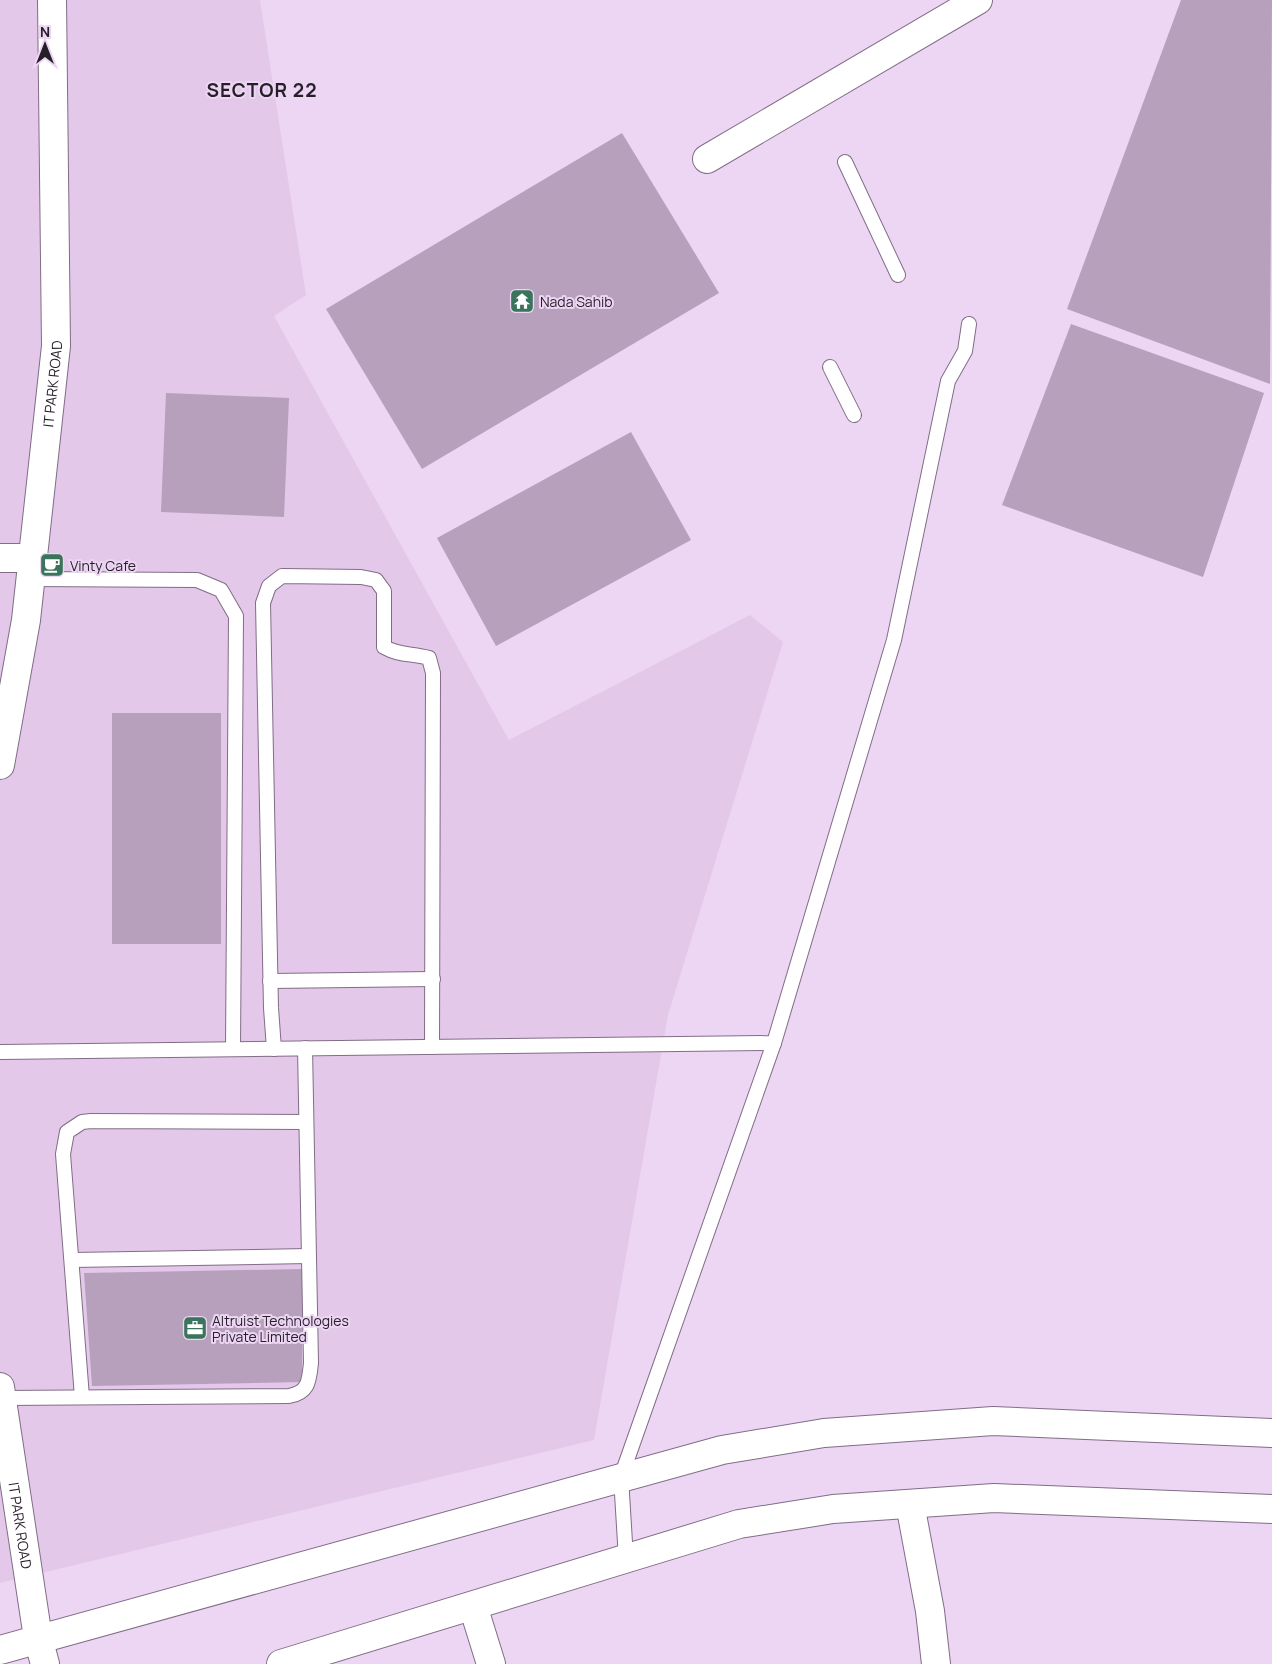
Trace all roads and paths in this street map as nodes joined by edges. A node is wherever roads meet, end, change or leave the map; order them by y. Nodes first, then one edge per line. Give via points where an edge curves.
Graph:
1 (52, 0) edge
2 (978, 0) edge
3 (707, 159) dead end
4 (845, 162) dead end
5 (898, 274) dead end
6 (969, 324) dead end
7 (830, 367) dead end
8 (854, 416) dead end
9 (0, 558) edge
10 (31, 569) junction
11 (0, 765) edge
12 (433, 979) junction
13 (270, 981) junction
14 (774, 1042) junction
15 (432, 1047) junction
16 (305, 1048) junction
17 (233, 1049) junction
18 (274, 1049) junction
19 (0, 1052) edge
20 (306, 1122) junction
21 (308, 1256) junction
22 (72, 1260) junction
23 (1, 1393) edge
24 (82, 1397) junction
25 (1272, 1434) edge
26 (621, 1478) junction
27 (910, 1504) junction
28 (1272, 1508) edge
29 (626, 1559) junction
30 (473, 1606) junction
31 (38, 1638) junction
32 (0, 1650) edge
33 (45, 1664) edge
34 (281, 1664) edge
35 (491, 1664) edge
36 (936, 1664) edge

1 - 10 street, IT PARK ROAD via 56,346
2 - 3 street
4 - 5 lane
6 - 14 lane via 965,351 948,381 894,640
7 - 8 lane
9 - 10 street
10 - 11 street, IT PARK ROAD
10 - 17 lane via 197,580 221,590 236,616
12 - 13 lane
12 - 13 lane via 433,673 429,658 396,654 384,646 384,591 376,580 282,576 269,586 263,603
12 - 15 lane
13 - 18 lane
14 - 15 lane
14 - 26 lane
15 - 16 lane
16 - 18 lane
16 - 20 lane
17 - 18 lane
17 - 19 lane
20 - 21 lane
20 - 22 lane via 82,1122 67,1132 64,1141
21 - 22 lane
21 - 24 lane via 311,1363 309,1385 300,1394
22 - 24 lane
23 - 24 lane
23 - 31 street, IT PARK ROAD
25 - 26 street via 993,1421 824,1433 722,1450
26 - 29 lane
26 - 31 street
27 - 28 street via 994,1498
27 - 29 street via 833,1510 739,1524
27 - 36 street via 930,1611
29 - 30 street
30 - 34 street
30 - 35 street
31 - 32 street
31 - 33 street, IT PARK ROAD

